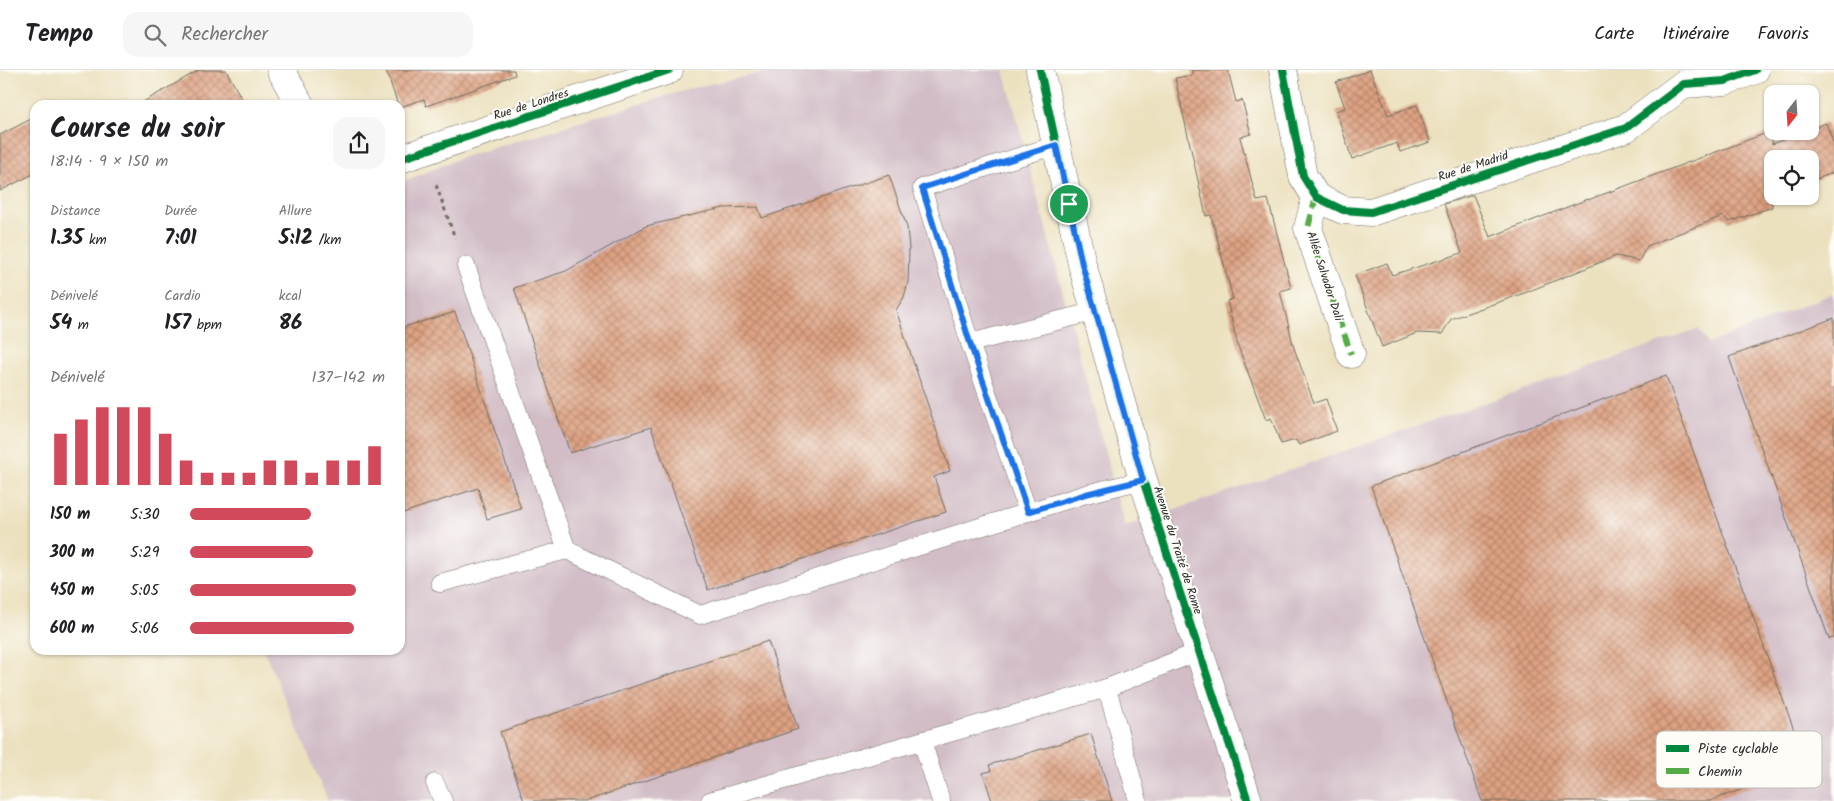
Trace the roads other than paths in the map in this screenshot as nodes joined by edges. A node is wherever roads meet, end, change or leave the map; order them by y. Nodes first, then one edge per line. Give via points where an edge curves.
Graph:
1 (281, 70) edge
2 (669, 70) edge
3 (1040, 70) edge
4 (1283, 70) edge
5 (1755, 70) edge
6 (1681, 77) edge
7 (297, 100) edge
8 (1056, 145) junction
9 (412, 155) edge
10 (1316, 197) junction
11 (466, 266) road end
12 (1096, 311) junction
13 (970, 343) junction
14 (1351, 354) dead end
15 (1143, 480) junction
16 (1028, 512) junction
17 (567, 550) junction
18 (440, 583) dead end
19 (1200, 651) junction
20 (1107, 688) junction
21 (922, 741) junction
22 (435, 783) dead end
23 (443, 801) edge
24 (710, 801) edge
25 (941, 801) edge
26 (1138, 801) edge
27 (1248, 801) edge

1 - 7 street
2 - 9 street, Rue de Londres
3 - 8 street, Avenue du Traité de Rome
4 - 10 street via 1303,176
5 - 6 street, Rue de Madrid via 1725,81
6 - 10 street, Rue de Madrid via 1626,128 1371,212 1343,210
8 - 12 street, Avenue du Traité de Rome via 1082,264
8 - 13 lane via 922,188
10 - 14 street, Allée Salvador Dali via 1308,228
11 - 17 lane
12 - 13 lane
12 - 15 street, Avenue du Traité de Rome
13 - 16 lane
15 - 16 lane
15 - 19 street, Avenue du Traité de Rome
16 - 17 lane via 700,615
17 - 18 lane
19 - 20 lane
19 - 27 street, Avenue du Traité de Rome
20 - 21 lane
20 - 26 lane
21 - 24 lane
21 - 25 lane
22 - 23 lane

